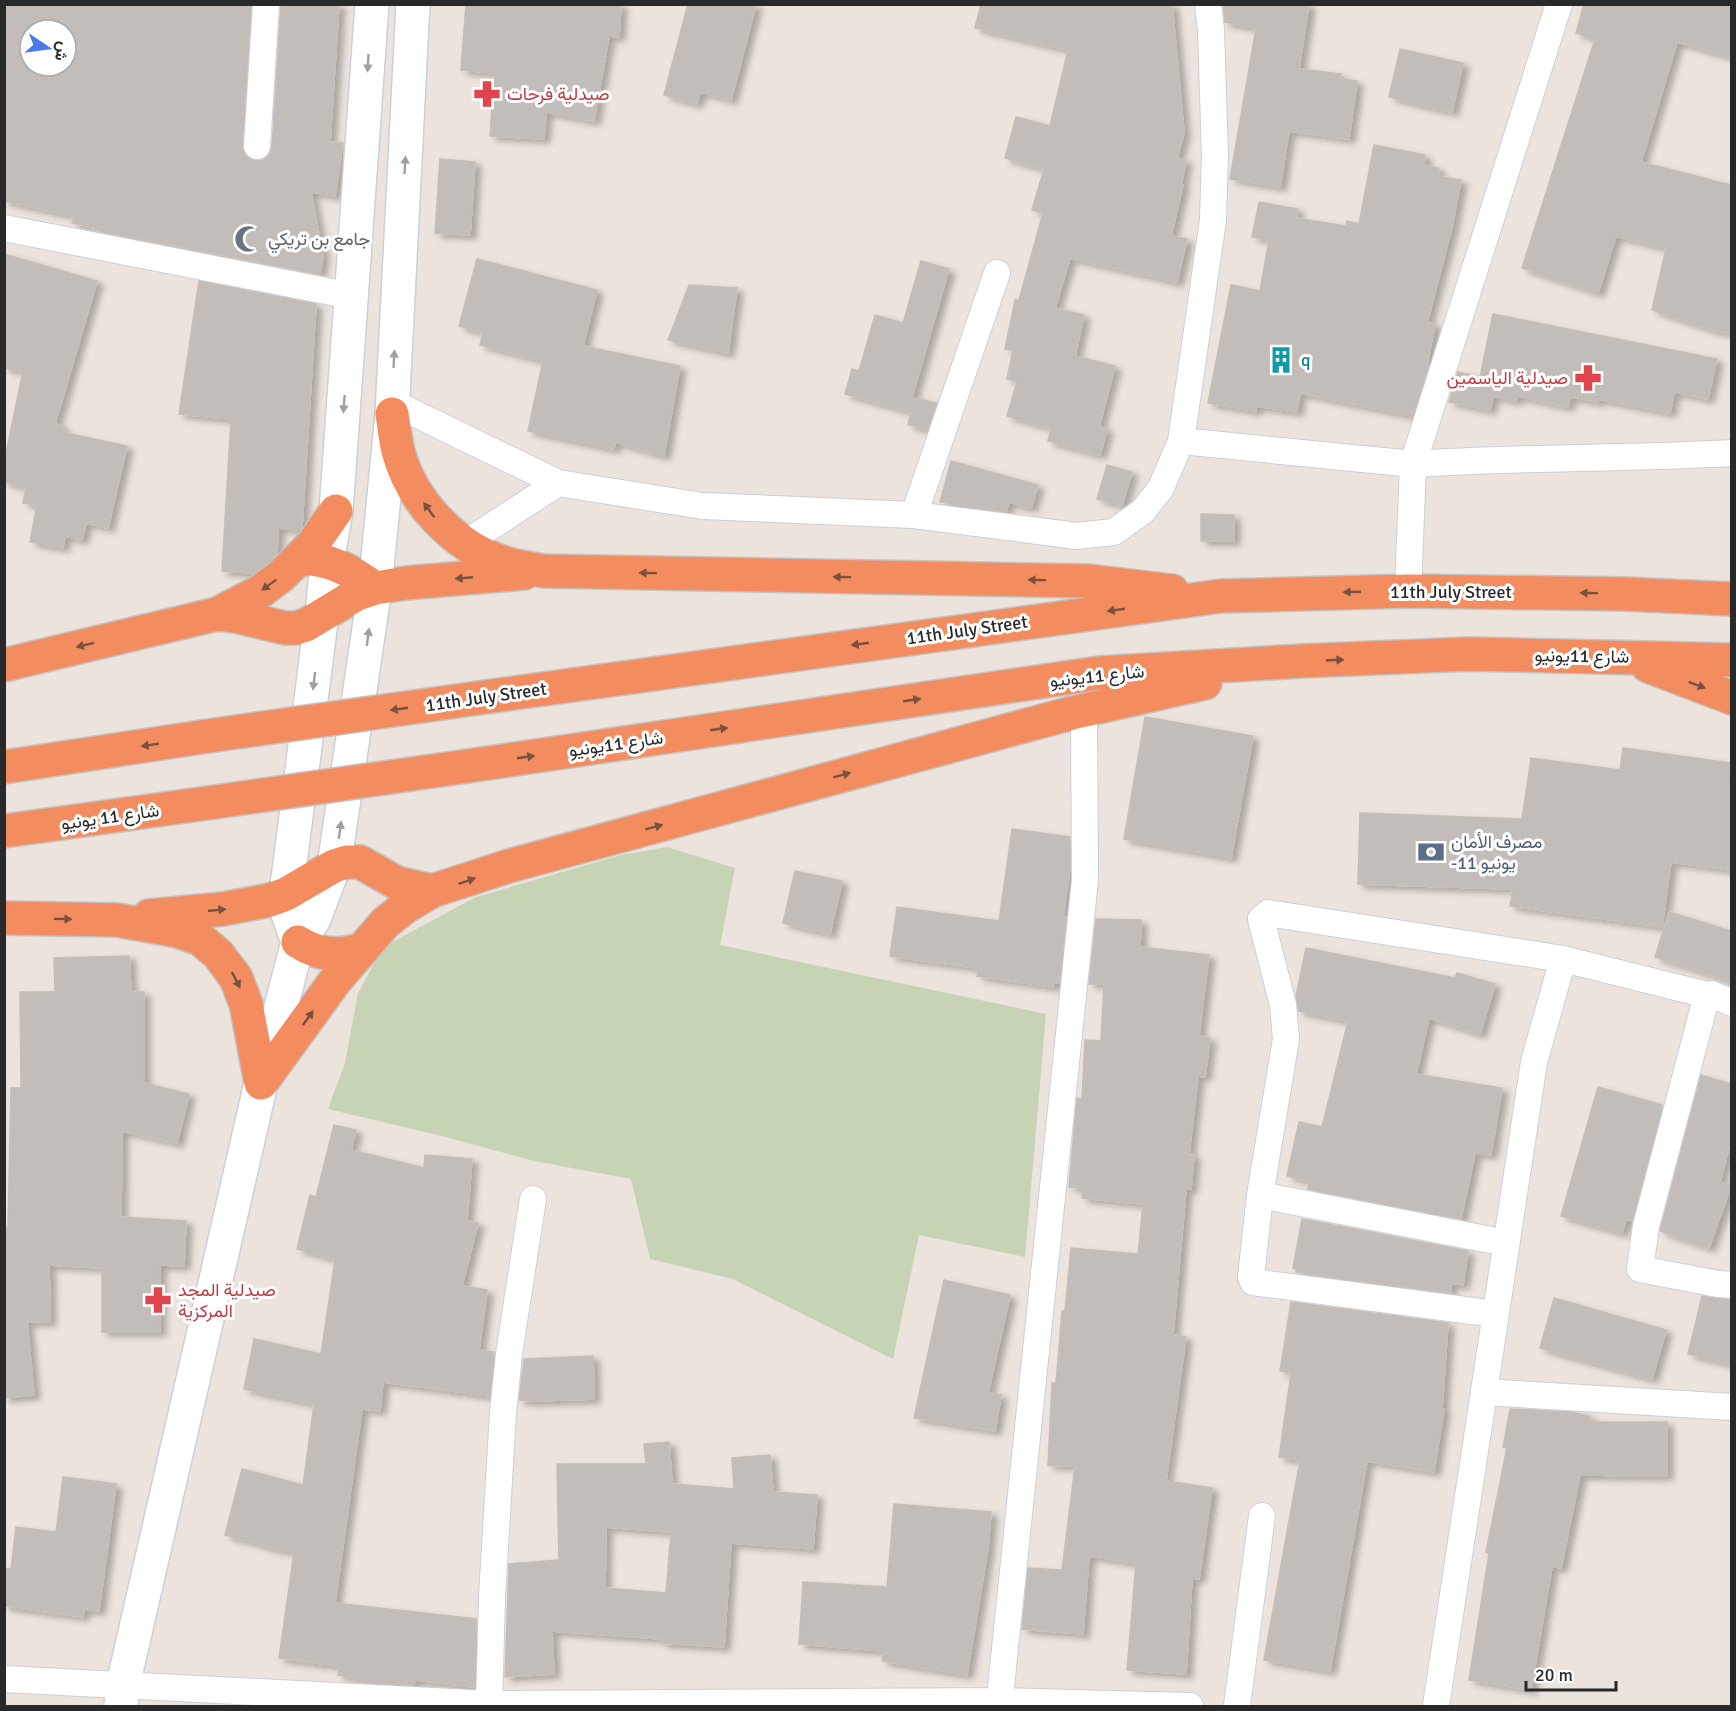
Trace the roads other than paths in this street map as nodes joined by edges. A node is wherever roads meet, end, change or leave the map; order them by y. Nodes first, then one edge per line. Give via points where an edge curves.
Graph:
1 (266, 4) edge
2 (372, 4) edge
3 (413, 4) edge
4 (1208, 4) edge
5 (1559, 4) edge
6 (257, 146) dead end
7 (4, 228) edge
8 (997, 273) dead end
9 (352, 296) junction
10 (392, 408) junction
11 (1181, 441) junction
12 (1731, 453) edge
13 (1413, 464) junction
14 (558, 483) junction
15 (336, 511) joint
16 (914, 515) junction
17 (464, 543) junction
18 (313, 560) junction
19 (544, 571) junction
20 (1731, 579) edge
21 (375, 588) junction
22 (1408, 591) junction
23 (1625, 594) junction
24 (1221, 596) junction
25 (1731, 599) edge
26 (217, 614) junction
27 (322, 614) junction
28 (1623, 657) junction
29 (1731, 660) edge
30 (1302, 661) junction
31 (4, 665) edge
32 (1731, 698) edge
33 (1084, 710) junction
34 (4, 766) edge
35 (215, 802) joint
36 (4, 831) edge
37 (334, 866) junction
38 (432, 891) junction
39 (286, 894) junction
40 (4, 918) edge
41 (117, 920) junction
42 (298, 942) junction
43 (360, 950) junction
44 (1563, 959) junction
45 (1707, 995) junction
46 (1731, 1003) edge
47 (261, 1083) junction
48 (1260, 1195) junction
49 (533, 1199) dead end
50 (1506, 1243) junction
51 (1731, 1285) edge
52 (1495, 1314) junction
53 (1484, 1392) junction
54 (1731, 1407) edge
55 (1262, 1516) dead end
56 (4, 1679) edge
57 (122, 1696) edge
58 (489, 1704) junction
59 (999, 1704) edge
60 (1190, 1707) edge
61 (1237, 1707) edge
62 (1436, 1707) edge

1 - 6 street
2 -> 9 main road
10 -> 3 main road
4 - 11 street via 1215,156 1213,220
5 - 13 street
7 - 9 street
8 - 16 street
9 -> 15 main road
10 - 14 street
17 -> 10 highway via 435,518 413,487 398,452
10 - 21 main road
11 - 13 street
11 - 16 street via 1161,489 1143,511 1114,532 1077,536
12 - 13 street
13 - 22 street
14 - 16 street via 703,506
14 - 17 street
15 - 18 highway
17 - 19 highway via 502,562
18 - 21 highway via 360,577
18 -> 26 highway
18 - 27 main road
19 -> 21 highway
24 -> 19 highway via 1088,581
20 - 23 highway
21 - 27 highway
37 -> 21 main road
23 -> 22 highway, 11th July Street
22 -> 24 highway, 11th July Street
23 - 25 highway, 11th July Street
24 -> 34 highway, 11th July Street, bridge
26 - 27 highway via 296,628
26 -> 31 highway
27 -> 39 main road
28 - 29 highway, شارع 11يونيو
30 -> 28 highway, شارع 11يونيو via 1470,654
28 -> 32 highway
30 - 33 highway
35 -> 30 highway, شارع 11يونيو, bridge via 1099,673
38 -> 33 highway via 509,866
33 - 59 street via 1085,880
35 - 36 highway, شارع 11 يونيو
37 - 38 highway via 360,862 397,883
37 - 39 highway
37 - 42 main road via 314,919
38 - 43 highway via 385,923
41 -> 39 highway via 245,906
39 - 42 main road
40 -> 41 highway
41 -> 47 highway via 178,931 200,939 218,954 236,978 246,1004
42 - 43 highway via 322,953 348,954
42 - 47 main road
47 -> 43 highway
44 - 45 street
44 - 48 street via 1268,913 1261,919 1283,1005 1286,1040
44 - 50 street via 1534,1062
45 - 46 street via 1711,993
45 - 51 street via 1646,1226 1640,1269
47 - 57 main road
48 - 50 street
48 - 52 street via 1251,1277 1256,1283
49 - 58 street via 509,1354 501,1436
50 - 52 street
52 - 53 street
53 - 54 street
53 - 62 street
55 - 61 street
56 - 57 street
57 - 58 street
58 - 59 street
59 - 60 street

